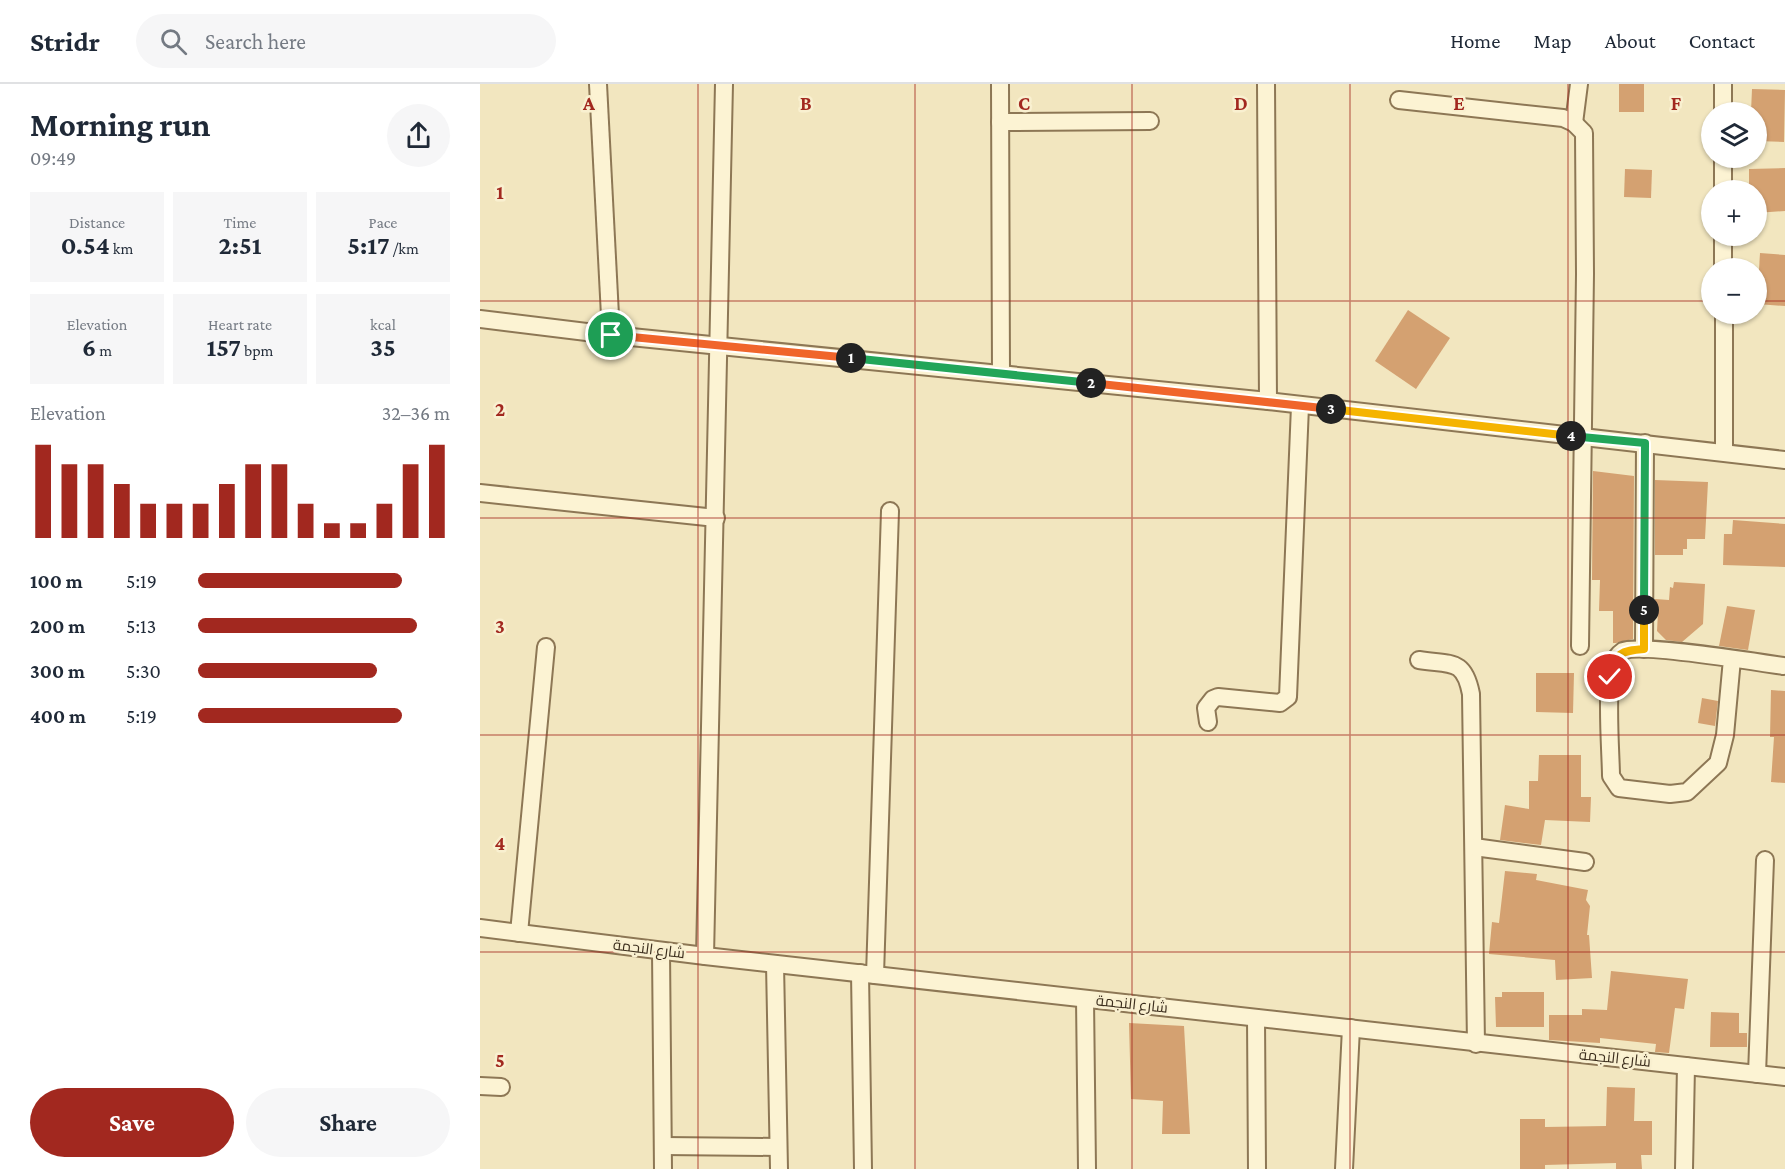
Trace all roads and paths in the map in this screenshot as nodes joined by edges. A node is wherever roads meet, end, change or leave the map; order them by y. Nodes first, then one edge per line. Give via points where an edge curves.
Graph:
1 (598, 84) edge
2 (724, 84) edge
3 (1000, 84) edge
4 (1266, 84) edge
5 (1579, 84) edge
6 (1723, 84) edge
7 (1399, 100) dead end
8 (1723, 102) edge
9 (1150, 121) dead end
10 (1000, 122) junction
11 (1574, 123) junction
12 (480, 318) edge
13 (1724, 324) edge
14 (611, 335) junction
15 (718, 346) junction
16 (1001, 373) junction
17 (1268, 402) junction
18 (1300, 406) junction
19 (1583, 437) junction
20 (1645, 443) junction
21 (1724, 452) junction
22 (1785, 460) edge
23 (480, 493) edge
24 (890, 511) dead end
25 (716, 518) junction
26 (1581, 646) dead end
27 (546, 647) dead end
28 (1644, 649) junction
29 (1732, 659) junction
30 (1419, 660) dead end
31 (1783, 666) dead end
32 (1208, 722) dead end
33 (1474, 847) junction
34 (1765, 860) dead end
35 (1585, 862) dead end
36 (480, 928) edge
37 (519, 933) junction
38 (661, 951) junction
39 (705, 956) junction
40 (775, 964) junction
41 (868, 974) junction
42 (1085, 999) junction
43 (1256, 1018) junction
44 (1351, 1028) junction
45 (1476, 1044) junction
46 (1686, 1066) junction
47 (1757, 1074) junction
48 (1785, 1077) edge
49 (480, 1086) edge
50 (501, 1087) dead end
51 (663, 1146) junction
52 (778, 1147) junction
53 (663, 1169) edge
54 (779, 1169) edge
55 (863, 1169) edge
56 (1087, 1169) edge
57 (1257, 1169) edge
58 (1344, 1169) edge
59 (1684, 1169) edge

1 - 14 street
2 - 15 street
3 - 10 street
4 - 17 street
5 - 11 street
6 - 8 street
7 - 11 street via 1563,118
9 - 10 street
10 - 16 street
11 - 19 street via 1584,133
12 - 14 street
13 - 21 street
14 - 15 street
15 - 16 street
15 - 25 street
16 - 17 street
17 - 18 street
18 - 19 street
18 - 32 street via 1288,697 1280,703 1218,697 1206,708
19 - 20 street
19 - 26 street
20 - 21 street
20 - 28 street
21 - 22 street
23 - 25 street
24 - 41 street
25 - 39 street
27 - 37 street
28 - 29 street
28 - 29 street via 1623,651 1615,659 1610,677 1611,776 1618,788 1626,790 1687,792 1718,763 1725,735
29 - 31 street
30 - 33 street via 1459,666 1468,682
33 - 35 street
33 - 45 street
34 - 47 street
36 - 37 street, شارع النجمة
37 - 38 street, شارع النجمة
38 - 39 street, شارع النجمة
38 - 51 street
39 - 40 street, شارع النجمة
40 - 41 street, شارع النجمة
40 - 52 street
41 - 42 street, شارع النجمة
41 - 55 street
42 - 43 street, شارع النجمة
42 - 56 street
43 - 44 street, شارع النجمة
43 - 57 street
44 - 45 street, شارع النجمة
44 - 58 street
45 - 46 street, شارع النجمة
46 - 47 street, شارع النجمة
46 - 59 street
47 - 48 street, شارع النجمة
49 - 50 street
51 - 52 street
51 - 53 street
52 - 54 street

